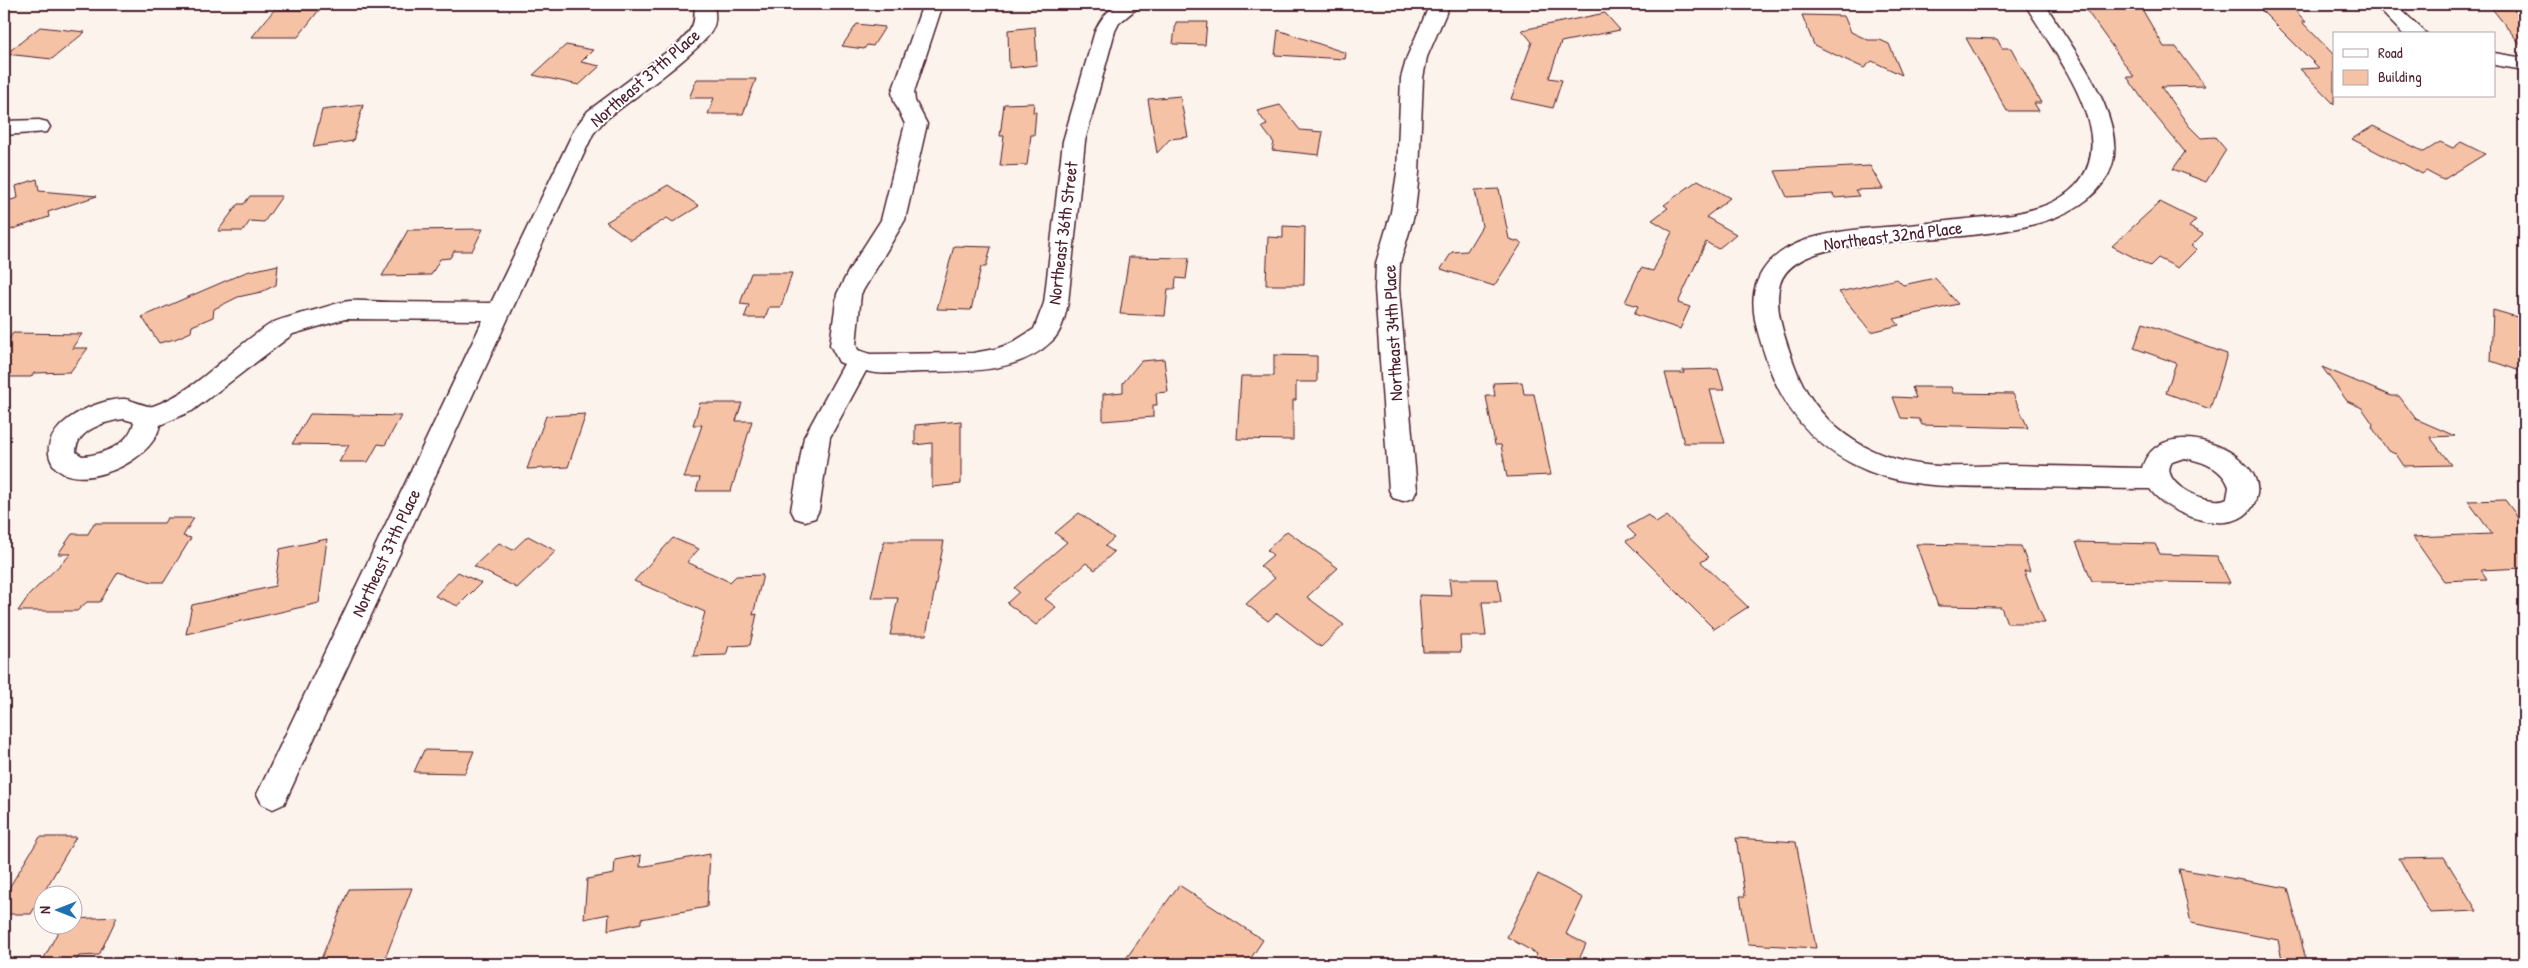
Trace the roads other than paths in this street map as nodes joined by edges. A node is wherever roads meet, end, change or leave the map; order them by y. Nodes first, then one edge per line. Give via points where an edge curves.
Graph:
1 (704, 4) edge
2 (933, 4) edge
3 (1132, 4) edge
4 (1440, 4) edge
5 (2035, 4) edge
6 (2384, 4) edge
7 (2414, 32) edge
8 (2496, 59) edge
9 (2524, 64) edge
10 (39, 127) dead end
11 (4, 128) edge
12 (499, 312) junction
13 (853, 358) junction
14 (148, 419) dead end
15 (2158, 479) dead end
16 (1403, 490) dead end
17 (805, 510) dead end
18 (273, 794) dead end

1 - 12 street, Northeast 37th Place via 706,18 702,31 688,46 596,116 583,133
2 - 13 street via 903,92 916,124 893,220 849,294 843,345
3 - 13 street, Northeast 36th Street via 1110,20 1105,31 1074,141 1056,303 1043,335 1019,350 973,362 870,364
4 - 16 street, Northeast 34th Place via 1417,57 1412,78 1403,212 1388,263 1387,289
5 - 15 street, Northeast 32nd Place via 2101,120 2105,156 2099,172 2086,190 2067,204 2013,222 1830,241 1808,247 1791,255 1767,285 1770,329 1794,394 1812,421 1851,450 1877,463 1923,474
6 - 7 street
8 - 9 street
10 - 11 street
12 - 14 street via 365,309 345,310 310,320 284,328 183,404
12 - 18 street, Northeast 37th Place
13 - 17 street via 818,437

